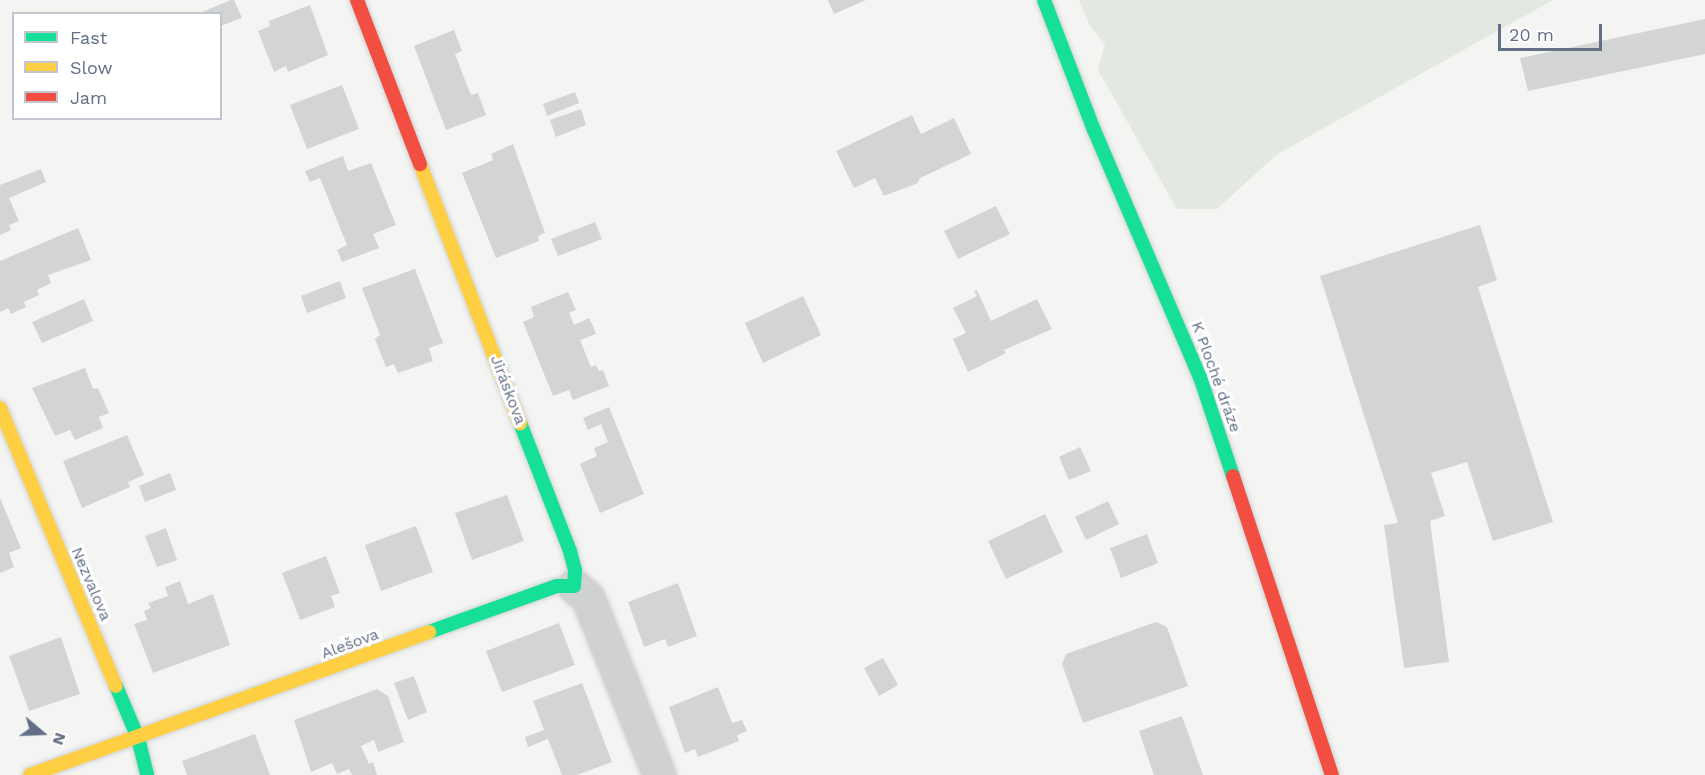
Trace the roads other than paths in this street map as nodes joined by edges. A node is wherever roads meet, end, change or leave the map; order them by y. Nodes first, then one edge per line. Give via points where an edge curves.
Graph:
1 (357, 0) edge
2 (1044, 0) edge
3 (0, 408) edge
4 (574, 586) junction
5 (138, 738) junction
6 (30, 775) edge
7 (147, 775) edge
8 (659, 775) edge
9 (1332, 775) edge

1 - 4 street, Jiráskova via 570,550
2 - 9 street, K Ploché dráze via 1094,130 1200,377
3 - 5 street, Nezvalova
4 - 5 street, Alešova via 557,586
4 - 8 street via 588,598
5 - 6 street, Alešova
5 - 7 street, Nezvalova

